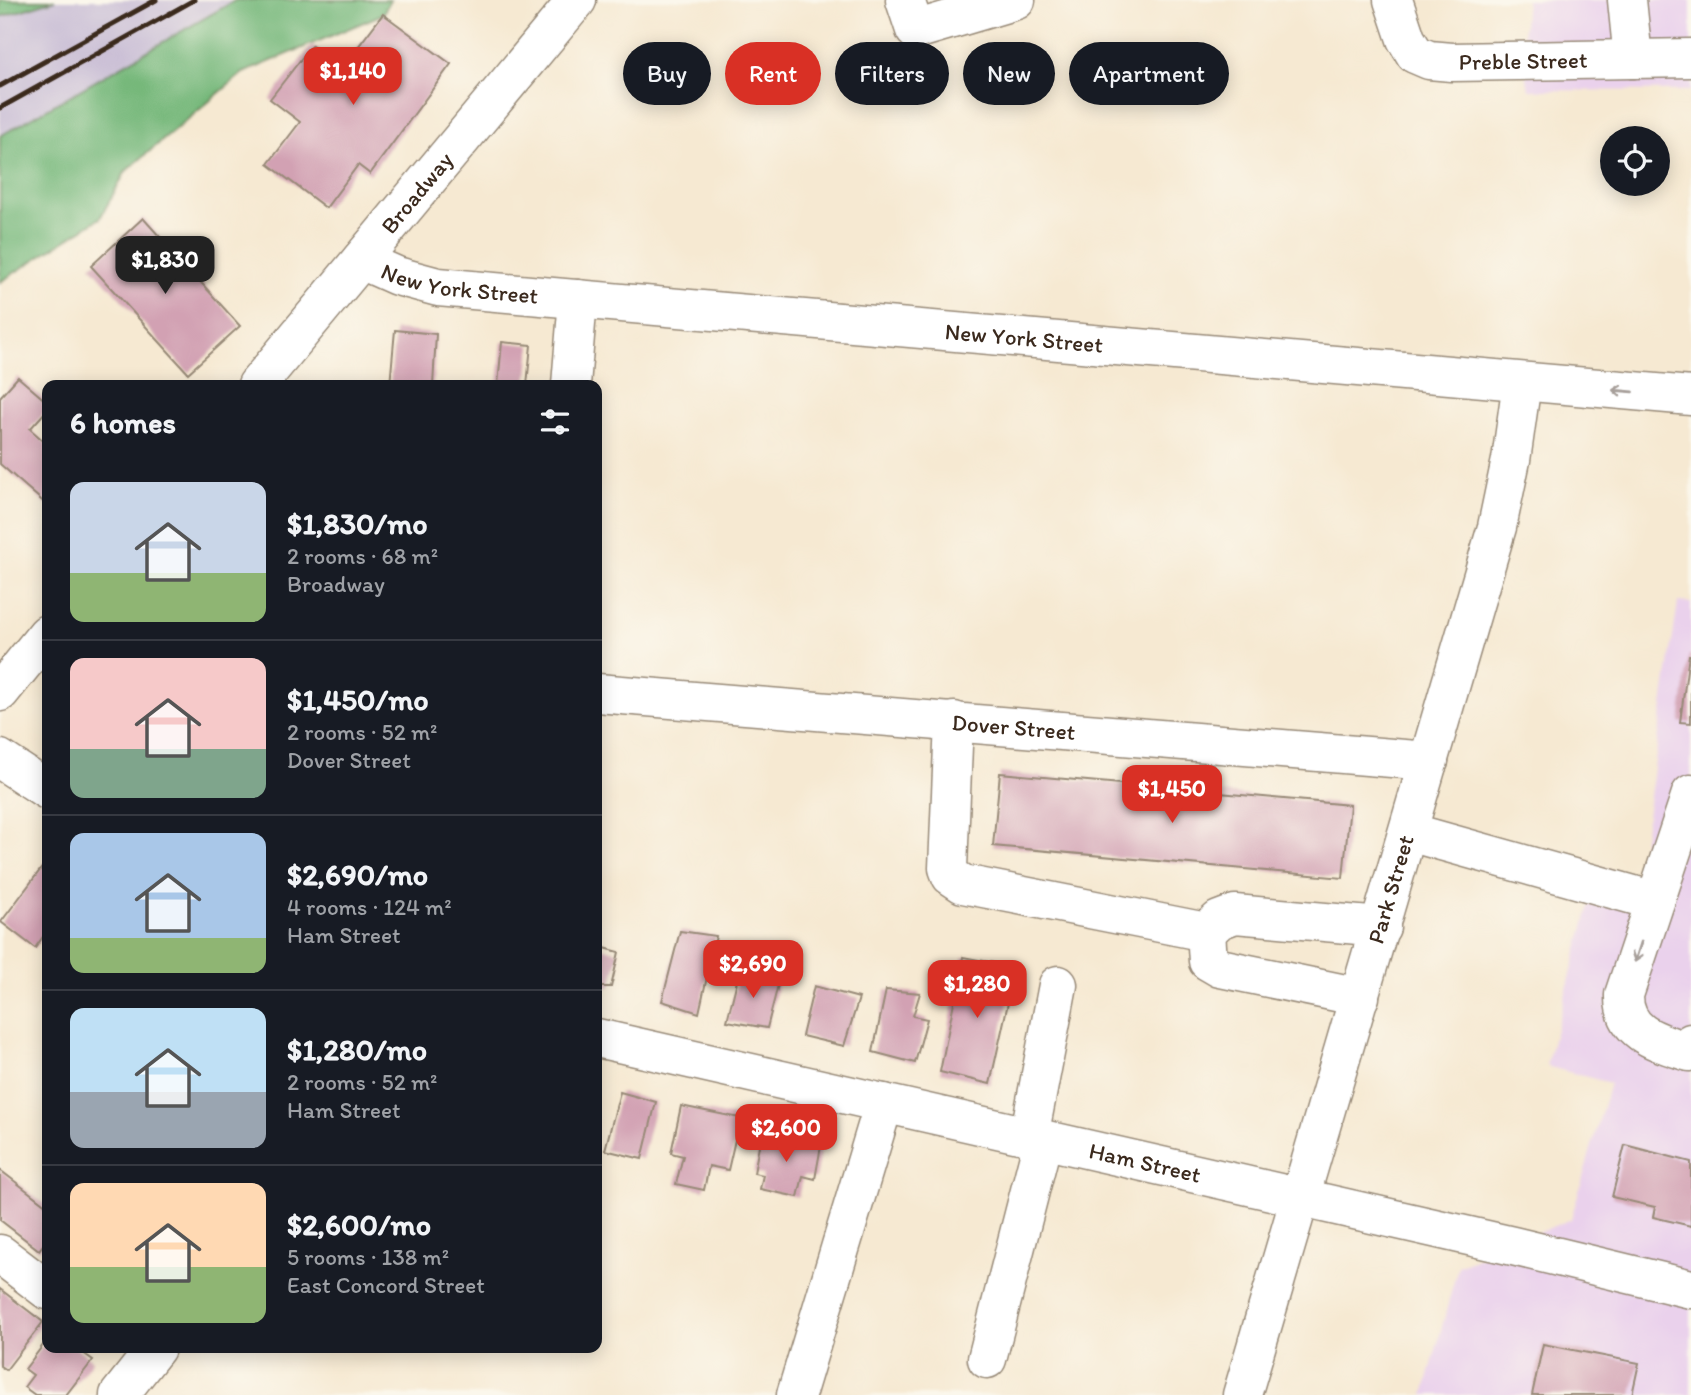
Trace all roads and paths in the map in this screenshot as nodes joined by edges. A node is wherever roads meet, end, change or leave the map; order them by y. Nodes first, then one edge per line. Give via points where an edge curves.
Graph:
1 (577, 0) edge
2 (905, 0) edge
3 (1016, 0) edge
4 (1393, 0) edge
5 (1627, 0) edge
6 (1691, 58) edge
7 (1633, 59) junction
8 (361, 260) junction
9 (578, 299) junction
10 (261, 380) edge
11 (570, 380) edge
12 (1522, 382) junction
13 (1691, 396) edge
14 (42, 641) edge
15 (0, 692) edge
16 (602, 693) edge
17 (954, 721) junction
18 (0, 759) edge
19 (1429, 761) junction
20 (42, 787) edge
21 (1691, 794) edge
22 (1409, 832) junction
23 (1655, 901) junction
24 (1381, 927) junction
25 (1206, 932) junction
26 (1058, 985) dead end
27 (1360, 997) junction
28 (602, 1039) edge
29 (1690, 1049) edge
30 (884, 1103) junction
31 (1036, 1139) junction
32 (1301, 1199) junction
33 (0, 1254) edge
34 (42, 1286) edge
35 (1691, 1289) edge
36 (140, 1353) edge
37 (987, 1359) dead end
38 (119, 1395) edge
39 (796, 1395) edge
40 (1242, 1395) edge

1 - 8 street, Broadway
2 - 3 street via 915,30
4 - 7 street, Preble Street via 1415,54 1429,60
5 - 7 street
6 - 7 street, Preble Street
8 - 9 street, New York Street via 438,287
8 - 10 street, Broadway
9 - 11 street
9 - 12 street, New York Street
13 -> 12 street, New York Street
12 - 19 street, Park Street via 1497,527
14 - 15 street
16 - 17 street, Dover Street
17 - 19 street, Dover Street
17 - 25 street via 947,852 951,876 963,884
18 - 20 street
19 - 22 street, Park Street
21 - 23 street
22 - 23 street
22 - 24 street, Park Street
23 -> 29 street via 1624,995 1624,1009 1630,1023 1644,1034
24 - 25 street via 1236,914 1219,919
24 - 27 street, Park Street
25 - 27 street via 1208,961 1220,968
26 - 31 street
27 - 32 street, Park Street
28 - 30 street, Ham Street
30 - 31 street, Ham Street
30 - 39 street
31 - 32 street, Ham Street
31 - 37 street
32 - 35 street, Ham Street
32 - 40 street, Park Street
33 - 34 street
36 - 38 street

